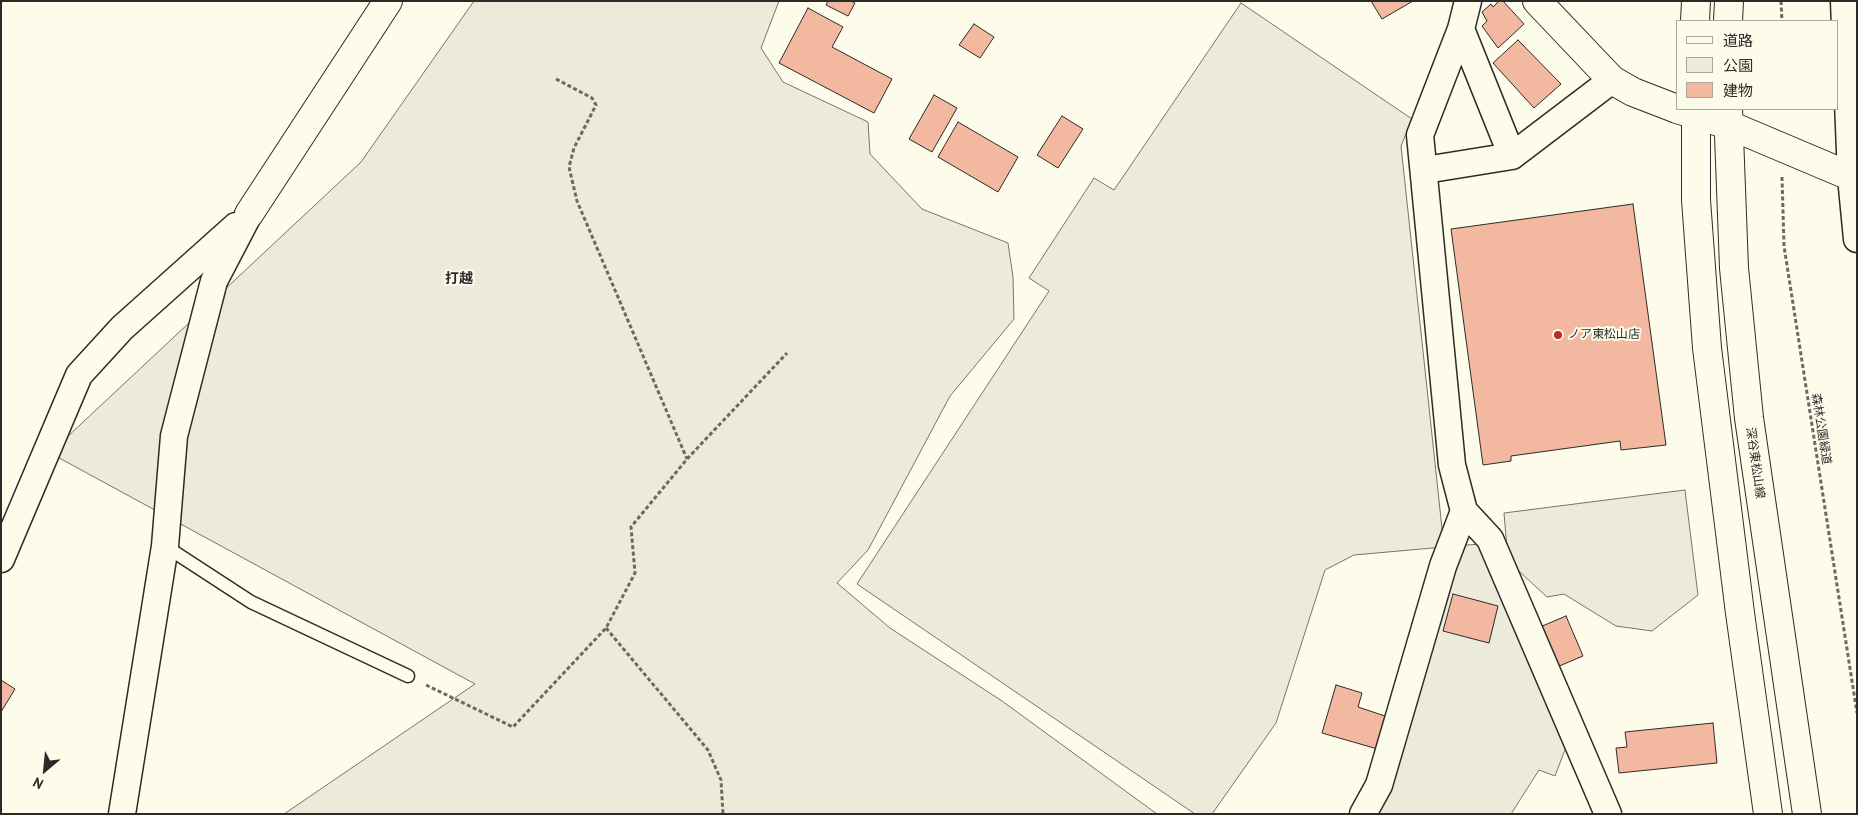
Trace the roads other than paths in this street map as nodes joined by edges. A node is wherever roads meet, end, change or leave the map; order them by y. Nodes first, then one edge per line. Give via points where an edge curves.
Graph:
1 (388, 1) edge
2 (1468, 1) edge
3 (1537, 1) edge
4 (1696, 1) edge
5 (1728, 1) edge
6 (1844, 1) edge
7 (1695, 20) edge
8 (1728, 20) edge
9 (1461, 29) junction
10 (1612, 80) junction
11 (1676, 107) edge
12 (1686, 110) edge
13 (1729, 117) edge
14 (1512, 156) junction
15 (1425, 170) junction
16 (1854, 178) edge
17 (249, 214) junction
18 (1857, 239) edge
19 (1464, 511) junction
20 (165, 546) junction
21 (1, 559) edge
22 (408, 676) road end
23 (122, 814) edge
24 (1363, 814) edge
25 (1608, 814) edge
26 (1768, 814) edge
27 (1807, 814) edge

1 - 17 main road
2 - 9 street
3 - 10 main road
4 - 7 main road
5 - 8 main road
6 - 16 street
9 - 14 street
9 - 15 street via 1420,135
10 - 11 main road via 1634,92
10 - 14 street
12 - 13 main road
12 - 26 main road via 1707,348
13 - 16 main road via 1781,147
13 - 27 main road, 深谷東松山線 via 1734,268 1749,418
14 - 15 street
15 - 19 street via 1452,465
16 - 18 street
17 - 20 street via 214,280 174,436
17 - 21 street via 122,328 79,375
19 - 24 street via 1443,566 1379,785
19 - 25 street via 1490,539
20 - 22 lane via 252,602
20 - 23 street

